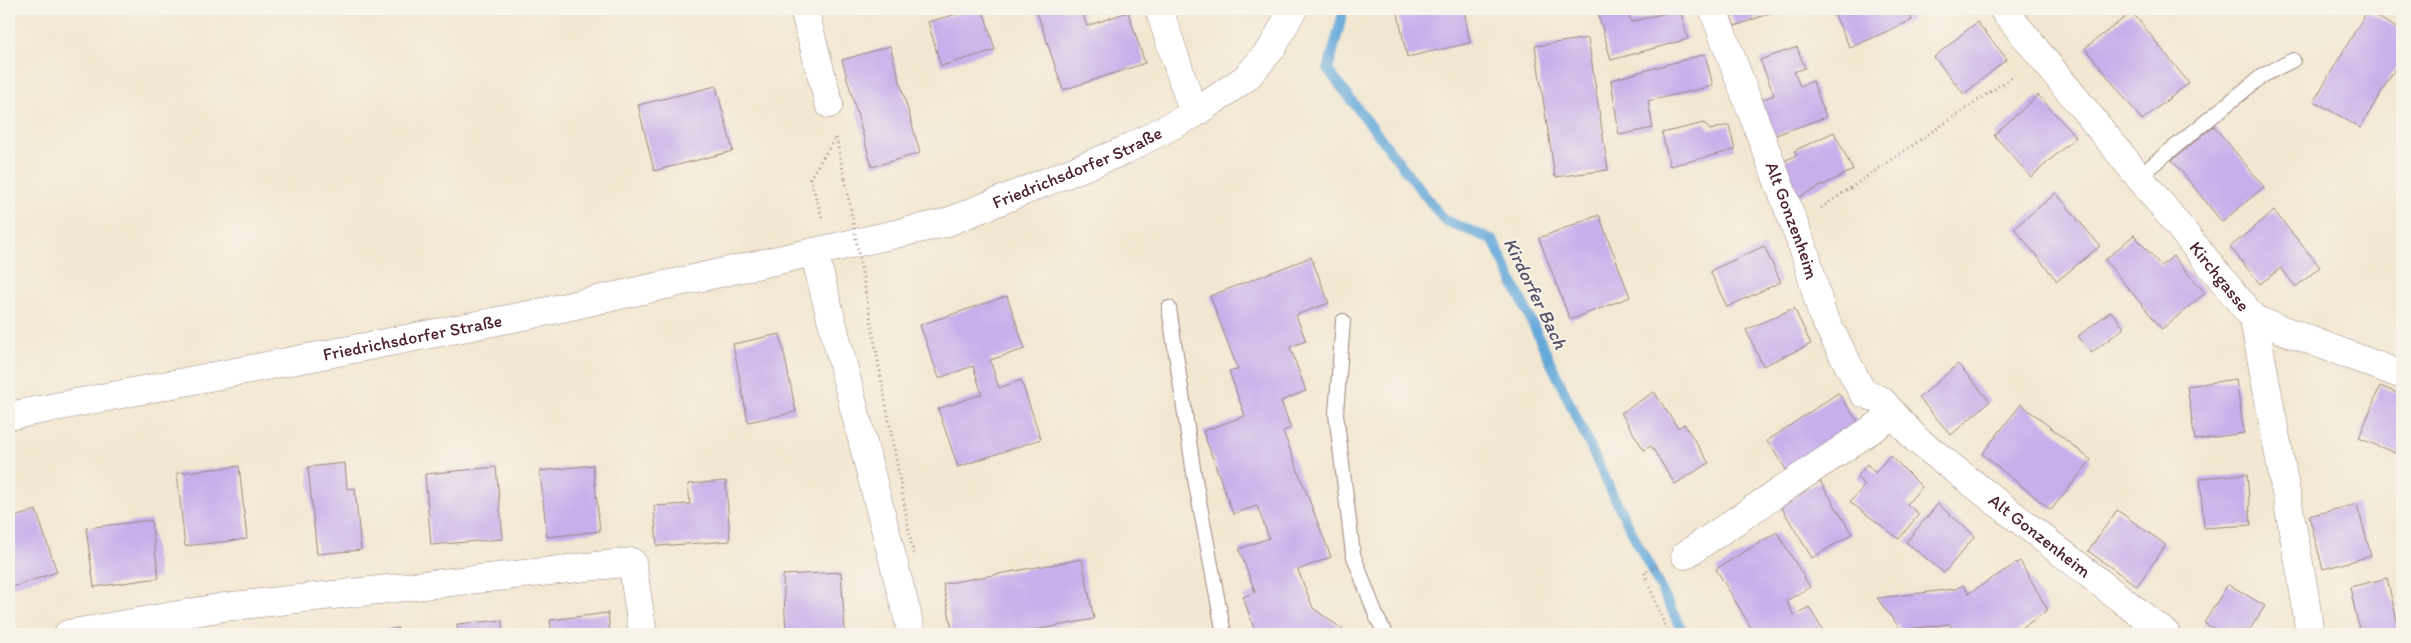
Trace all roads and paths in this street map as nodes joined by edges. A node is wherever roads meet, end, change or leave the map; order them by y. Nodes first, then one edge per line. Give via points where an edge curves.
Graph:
1 (804, 9) edge
2 (1159, 9) edge
3 (1293, 9) edge
4 (1713, 9) edge
5 (2003, 9) edge
6 (2041, 57) junction
7 (2293, 60) dead end
8 (829, 104) joint
9 (1194, 114) junction
10 (836, 137) junction
11 (2139, 176) junction
12 (1795, 226) junction
13 (823, 251) junction
14 (1169, 308) dead end
15 (2254, 319) junction
16 (1343, 321) dead end
17 (2402, 375) edge
18 (1893, 415) junction
19 (9, 416) edge
20 (1685, 555) dead end
21 (914, 558) dead end
22 (1644, 572) dead end
23 (68, 634) edge
24 (643, 634) edge
25 (912, 634) edge
26 (1224, 634) edge
27 (1386, 634) edge
28 (1668, 634) edge
29 (2166, 634) edge
30 (2310, 634) edge

1 - 8 street
2 - 9 street
3 - 9 street, Friedrichsdorfer Straße via 1272,48 1247,77
4 - 12 street, Alt Gonzenheim
5 - 6 street, Kirchgasse
6 - 11 street, Kirchgasse
6 - 12 path
7 - 11 lane via 2262,76
8 - 10 path
9 - 13 street, Friedrichsdorfer Straße via 1122,151 945,223
10 - 13 path via 810,178
10 - 21 path, bridge
11 - 15 street, Kirchgasse
12 - 18 street, Alt Gonzenheim via 1822,314 1863,393 1881,400
13 - 19 street, Friedrichsdorfer Straße via 539,313
13 - 25 street
14 - 26 lane via 1194,474
15 - 17 street
15 - 30 street, Kirchgasse
16 - 27 lane via 1336,414 1353,554
18 - 20 street
18 - 29 street, Alt Gonzenheim via 1917,440
22 - 28 path
23 - 24 street via 224,607 632,562

